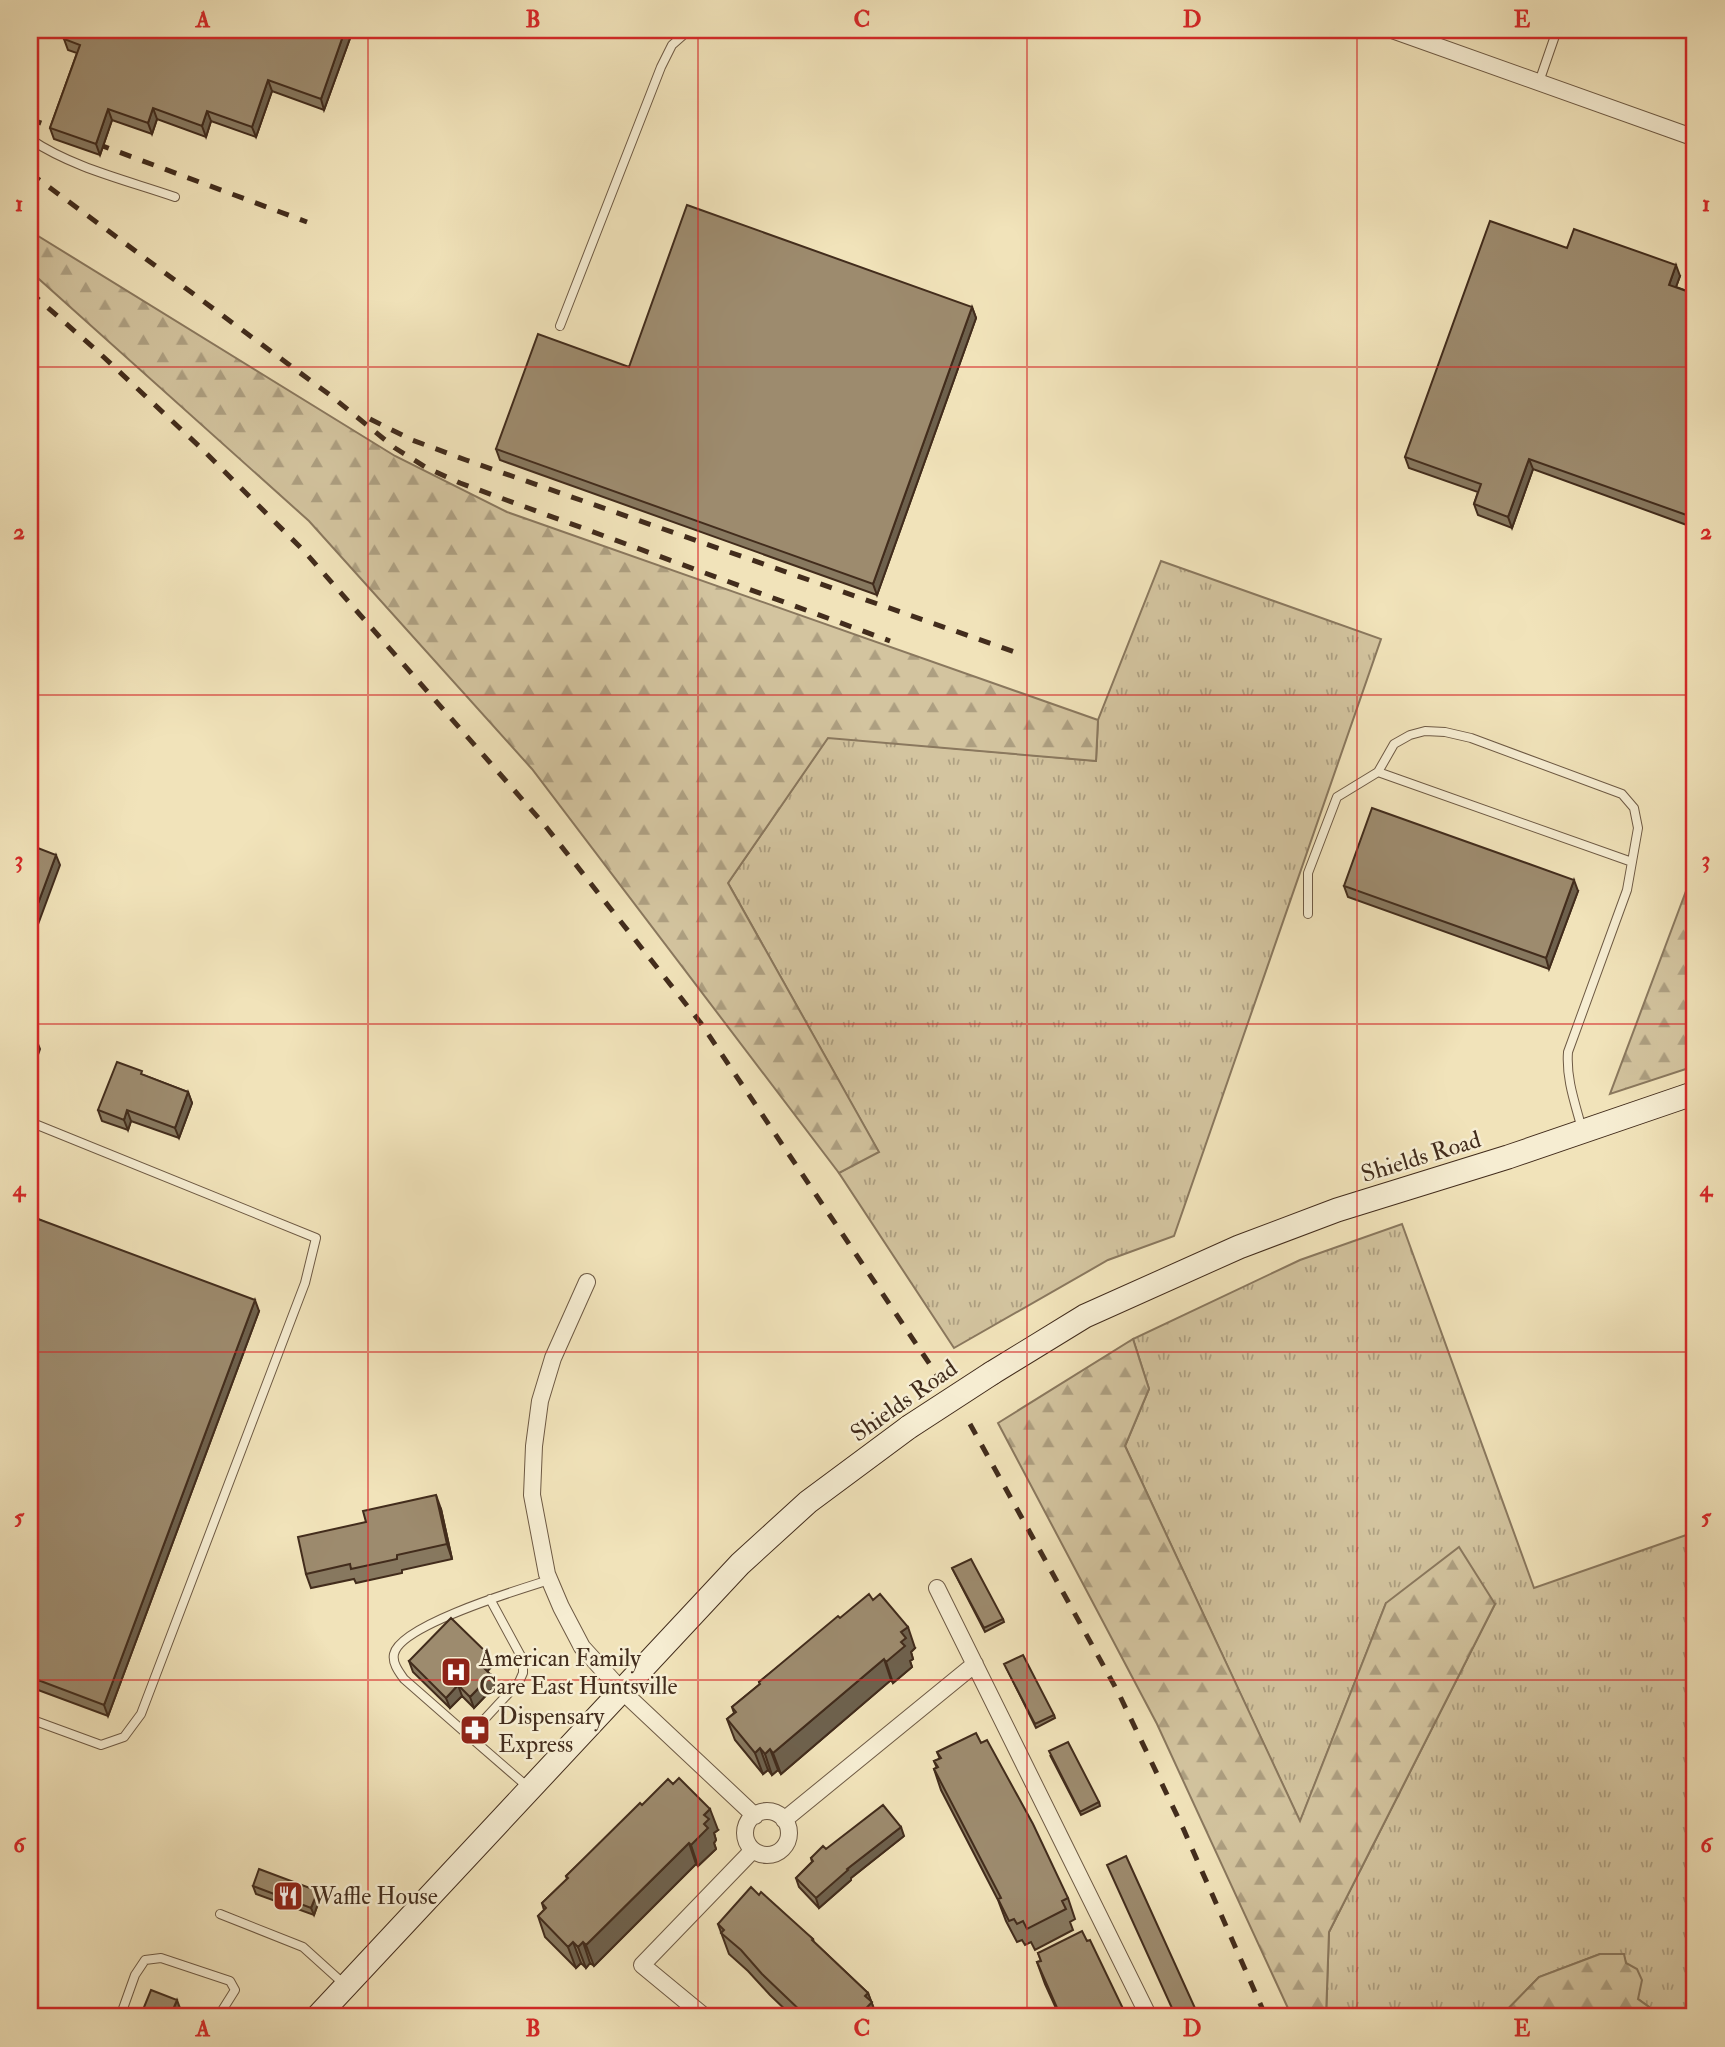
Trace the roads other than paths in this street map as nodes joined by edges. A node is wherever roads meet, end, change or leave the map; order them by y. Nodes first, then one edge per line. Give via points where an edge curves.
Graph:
1 (689, 30) edge
2 (1392, 30) edge
3 (1557, 30) edge
4 (1539, 82) junction
5 (1695, 138) edge
6 (30, 139) edge
7 (175, 197) dead end
8 (560, 326) dead end
9 (1378, 772) junction
10 (1632, 862) junction
11 (1308, 914) dead end
12 (1695, 1093) edge
13 (30, 1122) edge
14 (1583, 1132) junction
15 (587, 1282) dead end
16 (549, 1580) junction
17 (937, 1588) dead end
18 (490, 1599) junction
19 (975, 1664) junction
20 (623, 1692) junction
21 (30, 1719) edge
22 (469, 1736) junction
23 (530, 1788) junction
24 (755, 1816) junction
25 (784, 1820) junction
26 (753, 1850) junction
27 (220, 1914) dead end
28 (346, 1986) junction
29 (120, 2017) edge
30 (218, 2017) edge
31 (317, 2017) edge
32 (705, 2017) edge
33 (1149, 2017) edge

1 - 8 lane via 672,45 661,67
2 - 4 street
3 - 4 lane
4 - 5 street
6 - 7 lane via 78,164
9 - 10 lane
9 - 10 lane via 1394,744 1410,735 1425,731 1471,738 1622,793 1634,808 1639,828
9 - 11 lane via 1337,797 1308,873
10 - 14 lane via 1627,890 1568,1052 1570,1086
12 - 14 street, Shields Road
13 - 21 lane via 316,1238 305,1283 141,1714 124,1737 101,1745
14 - 20 street, Shields Road, bridge via 1337,1210 1239,1247 1085,1316 909,1427 808,1502 750,1555
15 - 16 street via 553,1358 540,1401 534,1446 532,1495
16 - 18 lane
16 - 20 street via 582,1647
17 - 19 street
18 - 22 lane via 523,1660 523,1674
18 - 22 lane via 413,1633 394,1655 404,1679
19 - 25 street
19 - 33 street
20 - 23 street, Shields Road
20 - 24 street
22 - 23 lane
23 - 28 street, Shields Road
24 - 25 street via 772,1812
24 - 26 street via 746,1831
25 - 26 street via 789,1833 785,1846 766,1855
26 - 32 street via 642,1965
27 - 28 lane via 303,1947
28 - 31 street, Shields Road
29 - 30 lane via 145,1960 161,1958 230,1980 235,1990

